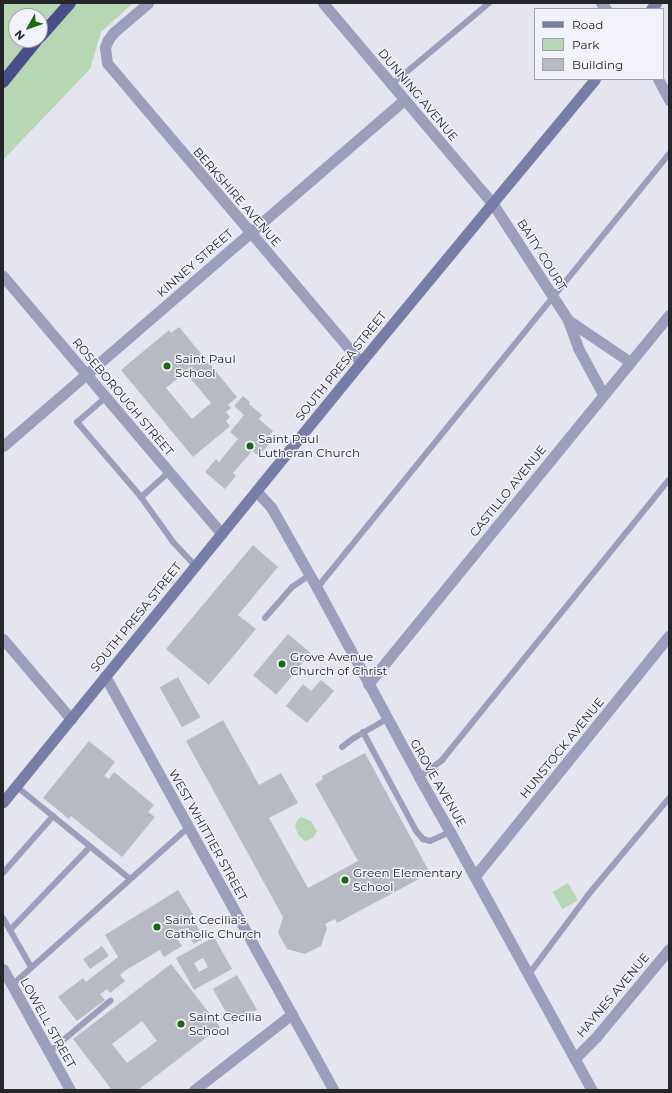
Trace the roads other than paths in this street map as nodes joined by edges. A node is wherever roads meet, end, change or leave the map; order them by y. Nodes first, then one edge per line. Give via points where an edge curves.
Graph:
1 (70, 3) edge
2 (148, 3) edge
3 (323, 3) edge
4 (489, 3) edge
5 (48, 28) edge
6 (31, 48) edge
7 (594, 80) edge
8 (659, 80) edge
9 (3, 82) edge
10 (392, 85) junction
11 (404, 100) junction
12 (669, 100) edge
13 (669, 154) edge
14 (493, 204) junction
15 (250, 233) junction
16 (3, 276) edge
17 (553, 297) junction
18 (669, 315) edge
19 (568, 320) junction
20 (361, 362) junction
21 (630, 362) junction
22 (86, 374) junction
23 (603, 394) junction
24 (106, 397) junction
25 (3, 446) edge
26 (169, 472) junction
27 (669, 480) edge
28 (256, 491) junction
29 (141, 497) junction
30 (222, 534) junction
31 (195, 566) junction
32 (310, 575) junction
33 (317, 588) junction
34 (266, 618) dead end
35 (3, 639) edge
36 (667, 640) edge
37 (105, 676) junction
38 (368, 684) junction
39 (71, 719) junction
40 (387, 719) junction
41 (363, 732) junction
42 (342, 747) dead end
43 (419, 777) junction
44 (16, 786) junction
45 (669, 798) edge
46 (3, 802) edge
47 (53, 816) junction
48 (189, 827) junction
49 (450, 832) junction
50 (90, 847) junction
51 (3, 873) edge
52 (475, 876) junction
53 (130, 879) junction
54 (3, 918) edge
55 (10, 930) junction
56 (669, 949) edge
57 (31, 967) junction
58 (528, 974) junction
59 (6, 978) edge
60 (110, 1001) dead end
61 (292, 1014) junction
62 (49, 1052) junction
63 (575, 1058) junction
64 (70, 1090) edge
65 (194, 1090) edge
66 (334, 1090) edge
67 (592, 1090) edge

1 - 5 highway
2 - 15 street, BERKSHIRE AVENUE via 113,33 106,44 107,63
3 - 10 street, DUNNING AVENUE
4 - 10 lane
6 - 9 highway
7 - 14 main road, SOUTH PRESA STREET
8 - 12 street
10 - 11 street, DUNNING AVENUE
11 - 14 street, DUNNING AVENUE
11 - 15 street, KINNEY STREET
13 - 17 lane
14 - 17 street, BAITY COURT
14 - 20 main road, SOUTH PRESA STREET
15 - 20 street, BERKSHIRE AVENUE
15 - 22 street, KINNEY STREET
16 - 22 street, ROSEBOROUGH STREET
17 - 19 street, BAITY COURT
17 - 33 lane
18 - 21 street, CASTILLO AVENUE
19 - 21 street, BAITY COURT
19 - 23 street, BAITY COURT via 578,348
20 - 28 main road, SOUTH PRESA STREET
21 - 23 street, CASTILLO AVENUE
22 - 24 street, ROSEBOROUGH STREET
22 - 25 street, KINNEY STREET
23 - 38 street, CASTILLO AVENUE
24 - 26 street, ROSEBOROUGH STREET
24 - 29 lane via 77,422
26 - 29 lane
26 - 30 street, ROSEBOROUGH STREET
27 - 43 lane via 442,760
28 - 30 main road, SOUTH PRESA STREET
28 - 32 street, GROVE AVENUE via 270,507
29 - 31 lane via 173,542
30 - 31 main road, SOUTH PRESA STREET
31 - 37 main road, SOUTH PRESA STREET
32 - 33 street, GROVE AVENUE
32 - 34 lane via 292,587
33 - 38 street, GROVE AVENUE
35 - 39 street
36 - 52 street, HUNSTOCK AVENUE
37 - 39 main road, SOUTH PRESA STREET
37 - 48 street, WEST WHITTIER STREET
38 - 40 street, GROVE AVENUE
39 - 44 main road, SOUTH PRESA STREET
40 - 41 lane
40 - 43 street, GROVE AVENUE
41 - 42 lane
41 - 49 lane via 416,831 423,839 430,841
43 - 49 street, GROVE AVENUE
44 - 46 main road, SOUTH PRESA STREET
44 - 47 lane
45 - 58 lane via 588,895
47 - 50 lane
47 - 51 lane
48 - 53 lane
48 - 61 street, WEST WHITTIER STREET
49 - 52 street, GROVE AVENUE
50 - 53 lane
50 - 55 lane
52 - 58 street, GROVE AVENUE
53 - 57 lane
54 - 55 lane
55 - 57 lane
56 - 63 street, HAYNES AVENUE via 596,1037
57 - 59 lane
58 - 63 street, GROVE AVENUE
59 - 62 street, LOWELL STREET
60 - 62 lane
61 - 65 street
61 - 66 street, WEST WHITTIER STREET
62 - 64 street, LOWELL STREET
63 - 67 street, GROVE AVENUE

